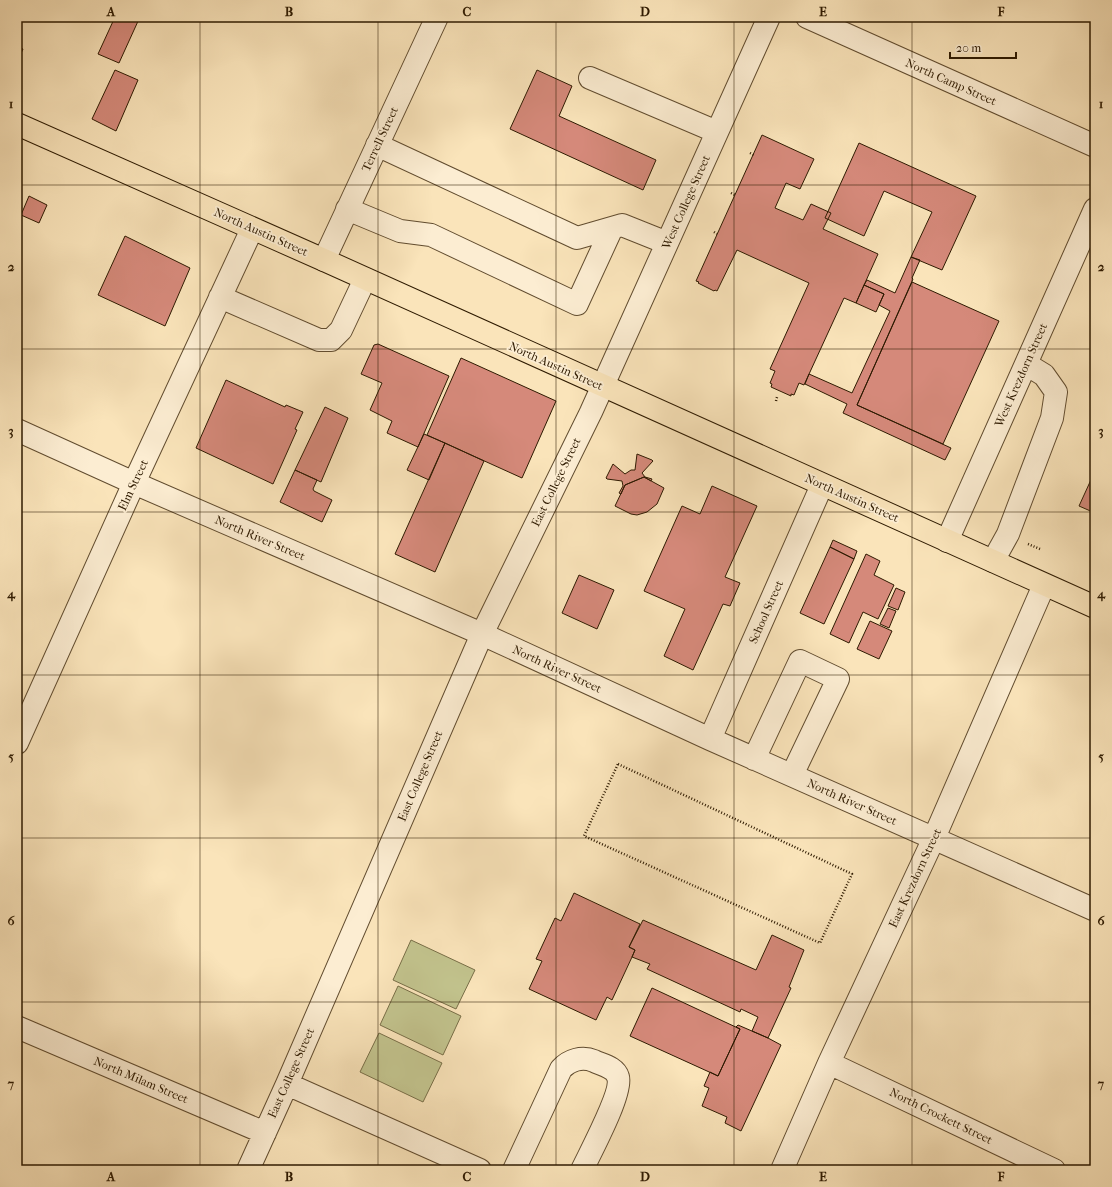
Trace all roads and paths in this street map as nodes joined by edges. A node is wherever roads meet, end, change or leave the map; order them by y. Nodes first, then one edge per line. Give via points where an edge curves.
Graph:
1 (437, 17) edge
2 (769, 17) edge
3 (807, 17) edge
4 (590, 78) dead end
5 (17, 124) edge
6 (717, 132) junction
7 (377, 145) junction
8 (1095, 146) edge
9 (731, 193) dead end
10 (735, 195) dead end
11 (348, 209) junction
12 (1095, 209) edge
13 (612, 228) junction
14 (252, 229) junction
15 (714, 232) dead end
16 (718, 234) dead end
17 (667, 243) junction
18 (324, 260) junction
19 (365, 279) junction
20 (220, 297) junction
21 (1026, 364) junction
22 (602, 386) junction
23 (777, 397) dead end
24 (776, 401) dead end
25 (17, 430) edge
26 (134, 483) junction
27 (822, 485) junction
28 (947, 540) junction
29 (993, 561) junction
30 (1044, 585) junction
31 (1095, 607) edge
32 (482, 634) junction
33 (710, 739) junction
34 (17, 743) edge
35 (754, 759) junction
36 (792, 775) junction
37 (934, 838) junction
38 (1095, 910) edge
39 (820, 943) joint
40 (17, 1027) edge
41 (829, 1063) junction
42 (287, 1084) junction
43 (265, 1133) junction
44 (248, 1170) edge
45 (480, 1170) edge
46 (514, 1170) edge
47 (582, 1170) edge
48 (782, 1170) edge
49 (1054, 1170) edge

1 - 7 street, Terrell Street
2 - 6 street, West College Street
3 - 8 street, North Camp Street
4 - 6 street
5 - 14 main road, North Austin Street
6 - 17 street, West College Street
7 - 11 street, Terrell Street
7 - 13 street via 577,238
9 - 10 path
11 - 13 street via 400,231 431,235 577,304
11 - 18 street, Terrell Street
12 - 21 street, West Krezdorn Street
13 - 17 street via 622,225
14 - 18 main road, North Austin Street
14 - 20 street, Elm Street
15 - 16 path
17 - 22 street, West College Street
18 - 19 main road, North Austin Street
19 - 20 street via 341,330 331,340 319,340
19 - 22 main road, North Austin Street
20 - 26 street, Elm Street
21 - 28 street, West Krezdorn Street
21 - 29 street via 1044,375 1056,392 1052,418 1008,534
22 - 27 main road, North Austin Street
22 - 32 street, East College Street
23 - 24 path
25 - 26 street, North River Street
26 - 32 street, North River Street
26 - 34 street, Elm Street
27 - 28 main road, North Austin Street
27 - 33 street, School Street
28 - 29 main road, North Austin Street
29 - 30 main road, North Austin Street
30 - 31 main road, North Austin Street
30 - 37 street, East Krezdorn Street
32 - 33 street, North River Street
32 - 42 street, East College Street
33 - 35 street, North River Street
35 - 36 street, North River Street
35 - 36 street via 800,661 838,679
36 - 37 street, North River Street
37 - 38 street, North River Street
37 - 41 street, East Krezdorn Street
39 - 39 path via 584,836 618,764 852,874
40 - 43 street, North Milam Street
41 - 48 street, East Krezdorn Street
41 - 49 street, North Crockett Street
42 - 43 street, East College Street
42 - 45 street
43 - 44 street, East College Street
46 - 47 street via 561,1070 567,1063 589,1059 614,1070 620,1084

